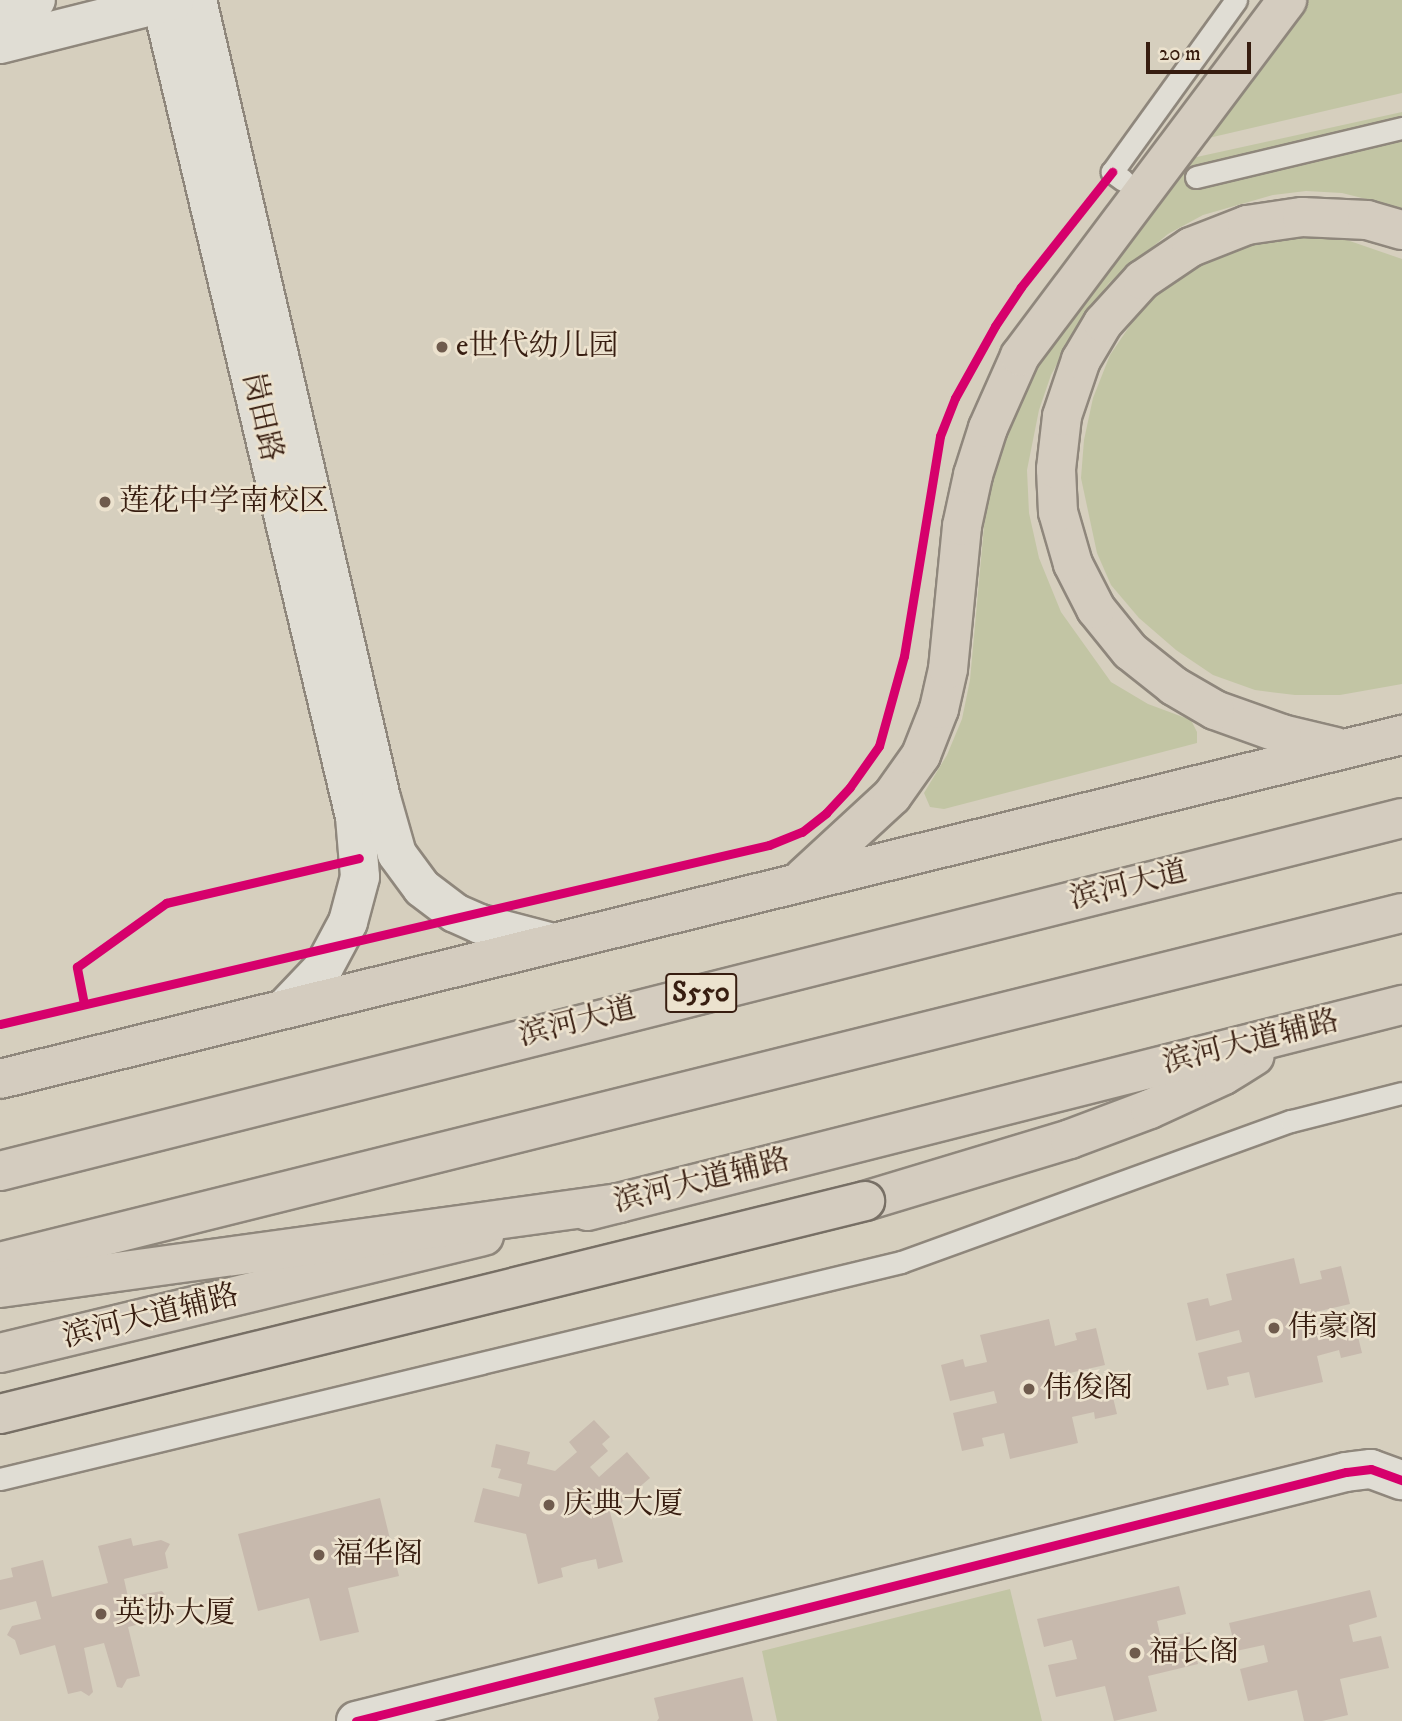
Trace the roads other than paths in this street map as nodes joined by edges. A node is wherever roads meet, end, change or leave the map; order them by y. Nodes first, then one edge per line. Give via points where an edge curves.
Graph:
1 (36, 0) edge
2 (1236, 0) edge
3 (1287, 0) edge
4 (174, 1) edge
5 (0, 9) edge
6 (0, 44) edge
7 (1402, 128) edge
8 (1118, 176) dead end
9 (1196, 177) dead end
10 (1402, 230) edge
11 (1402, 735) edge
12 (1345, 749) junction
13 (1402, 818) edge
14 (797, 883) junction
15 (1402, 913) edge
16 (552, 943) junction
17 (1402, 1005) edge
18 (285, 1008) junction
19 (1298, 1031) junction
20 (0, 1079) edge
21 (1402, 1093) edge
22 (0, 1171) edge
23 (620, 1203) junction
24 (0, 1262) edge
25 (0, 1288) edge
26 (0, 1353) edge
27 (0, 1414) edge
28 (0, 1479) edge
29 (1402, 1480) edge
30 (356, 1721) edge

1 - 5 street
2 - 8 lane
3 - 14 main road via 1020,356 973,475 962,526 948,669 921,755 892,796
4 - 6 street
4 - 16 street, 岗田路 via 397,854 438,902 480,924
4 - 18 street, 岗田路 via 355,817 360,877 348,922 324,967
7 - 9 lane
10 - 12 main road via 1367,220 1302,217 1247,225 1191,247 1142,280 1103,323 1081,360 1062,416 1056,469 1058,512 1073,564 1096,609 1130,651 1174,686 1215,710 1282,734
11 - 12 main road
12 - 14 main road
13 - 22 main road, 滨河大道 / S550
14 - 16 main road
15 - 24 main road
16 - 18 main road
17 - 19 main road, 滨河大道辅路
18 - 20 main road
19 - 23 main road, 滨河大道辅路
19 - 27 main road, bridge via 1224,1075 1150,1109 996,1163 865,1201
21 - 28 lane via 1291,1121 901,1262
23 - 25 main road
23 - 26 main road, 滨河大道辅路
29 - 30 street via 1371,1469 1346,1472

